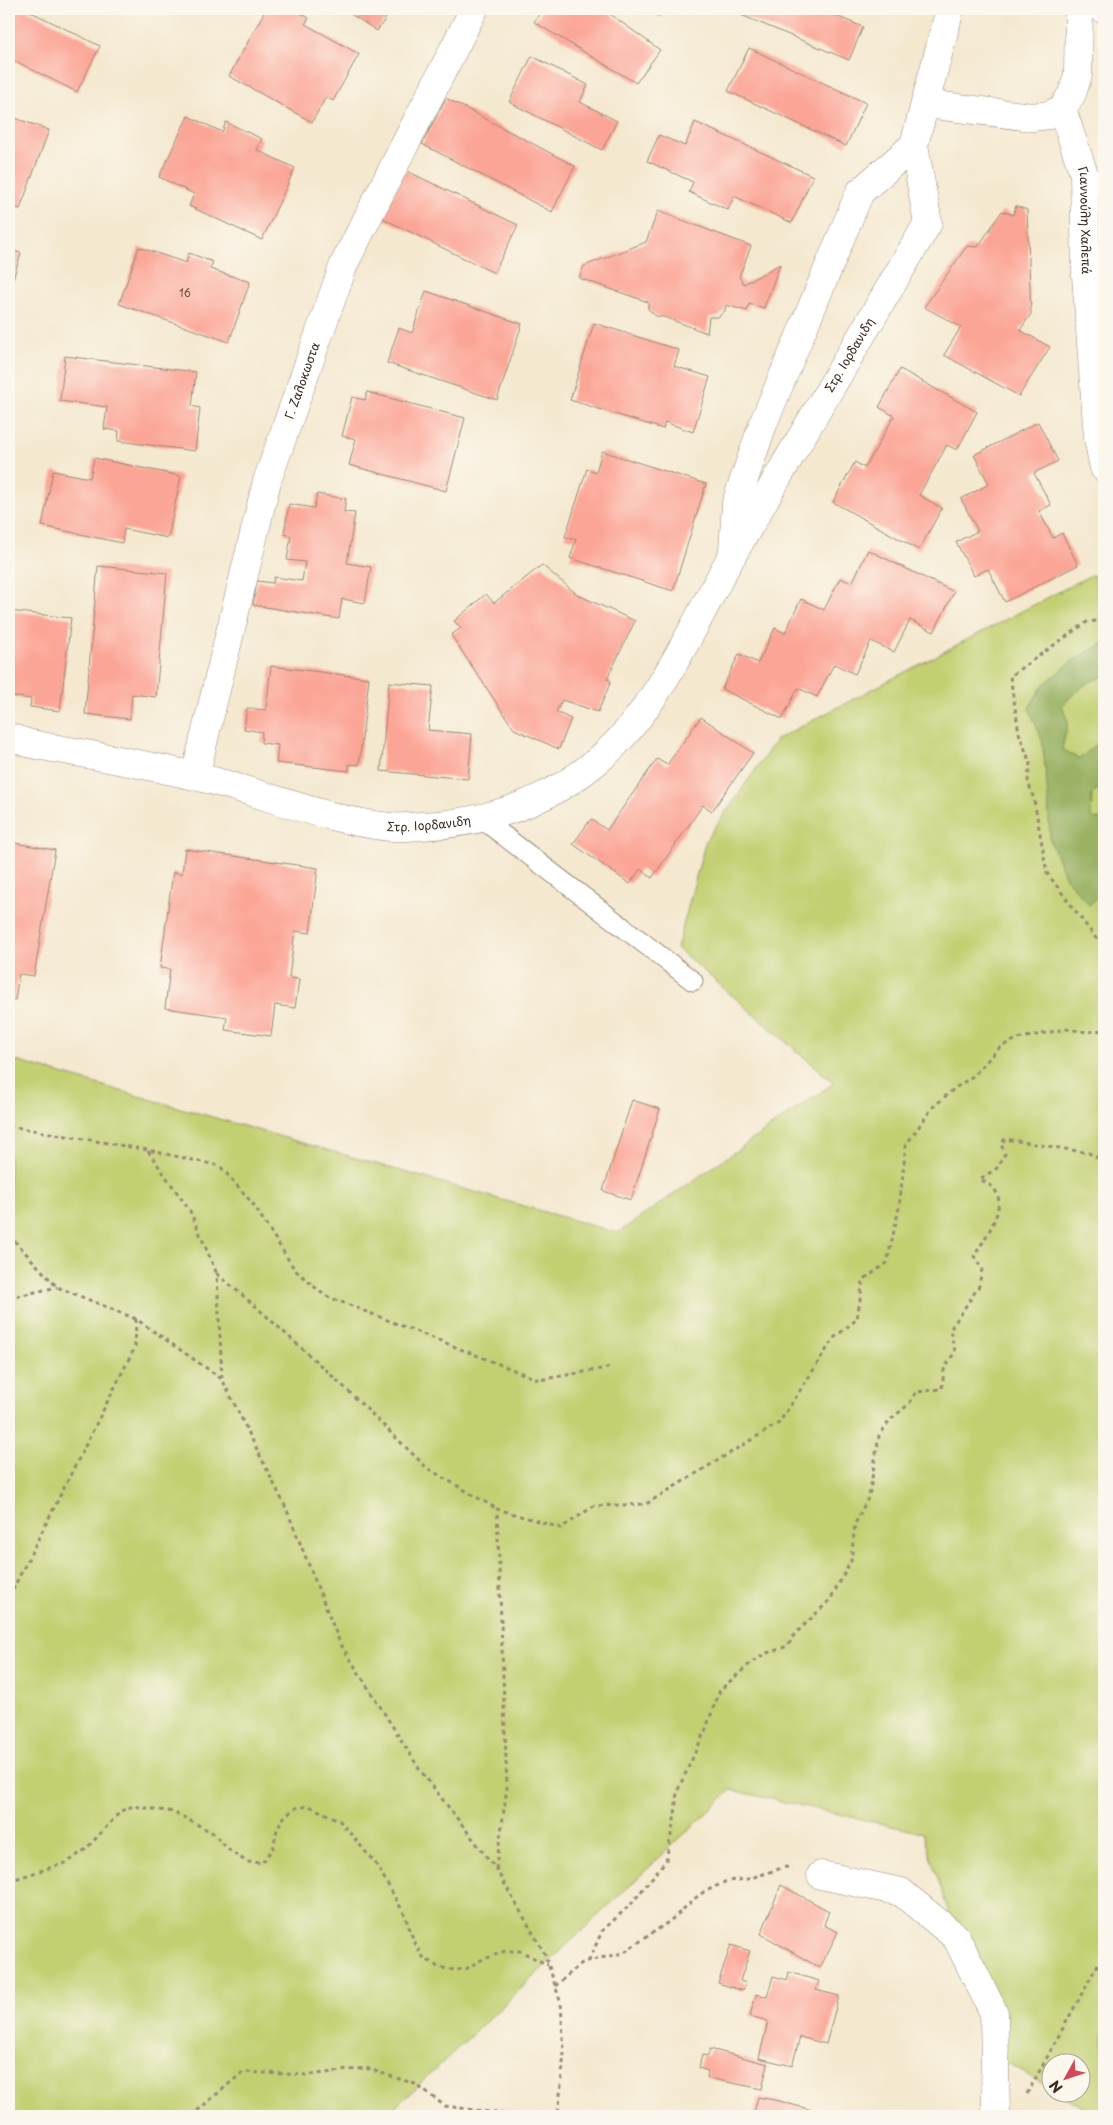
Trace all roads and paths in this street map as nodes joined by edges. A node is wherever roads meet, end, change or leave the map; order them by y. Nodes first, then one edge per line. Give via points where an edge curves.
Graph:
1 (474, 9) edge
2 (950, 9) edge
3 (1079, 9) edge
4 (926, 104) junction
5 (1062, 108) junction
6 (914, 145) junction
7 (1104, 468) edge
8 (732, 556) junction
9 (1104, 620) edge
10 (9, 736) edge
11 (195, 776) junction
12 (482, 819) junction
13 (1104, 949) edge
14 (693, 981) dead end
15 (1104, 1030) edge
16 (9, 1126) edge
17 (148, 1150) junction
18 (1104, 1162) edge
19 (9, 1235) edge
20 (217, 1274) junction
21 (57, 1287) junction
22 (9, 1298) edge
23 (136, 1320) junction
24 (612, 1367) dead end
25 (222, 1379) junction
26 (497, 1509) junction
27 (9, 1597) edge
28 (496, 1869) junction
29 (821, 1875) joint
30 (9, 1881) edge
31 (1104, 1953) edge
32 (589, 1961) junction
33 (549, 1966) junction
34 (555, 1986) junction
35 (1025, 2099) dead end
36 (191, 2116) edge
37 (520, 2116) edge
38 (558, 2116) edge
39 (996, 2116) edge

1 - 11 street, Γ. Ζαλοκωστα via 344,264 267,481
2 - 4 street, Στρ. Ιορδανιδη
3 - 5 street via 1078,75 1072,94
4 - 5 street via 1032,116 1049,115
4 - 6 street, Στρ. Ιορδανιδη
5 - 7 street, Γιαννούλη Χαλεπά via 1084,174 1087,286 1098,438
6 - 8 street, Στρ. Ιορδανιδη via 860,192 763,424 736,503
6 - 8 street, Στρ. Ιορδανιδη via 928,223
8 - 12 street, Στρ. Ιορδανιδη via 655,694 631,727 597,762 558,788 528,804
9 - 13 path via 1087,622 1010,676 1019,733 1030,763 1028,781 1046,873
10 - 11 street, Στρ. Ιορδανιδη via 31,744
11 - 12 street, Στρ. Ιορδανιδη via 328,816 392,828 455,825
12 - 14 lane
15 - 26 path via 1065,1029 1036,1034 1000,1047 973,1076 932,1108 906,1145 899,1208 887,1263 863,1280 856,1319 834,1338 779,1423 646,1504 594,1506 561,1528
16 - 17 path
17 - 20 path via 190,1211
17 - 24 path via 220,1166 254,1204 295,1270 324,1296 539,1380
18 - 32 path via 1089,1153 1005,1139 1001,1144 1005,1154 997,1168 980,1179 994,1188 1000,1199 997,1215 974,1256 982,1269 979,1286 950,1330 955,1351 944,1370 942,1389 916,1392 879,1436 868,1496 855,1524 851,1560 830,1600 794,1635 788,1646 752,1662 720,1690 677,1792 666,1860 632,1903 602,1931
19 - 21 path
20 - 25 path
20 - 26 path via 341,1384 427,1468
21 - 22 path
21 - 23 path
23 - 25 path
23 - 27 path via 135,1347
25 - 28 path via 286,1508 340,1643 420,1770
26 - 28 path via 507,1787
28 - 33 path
29 - 32 path via 804,1868 786,1867 727,1881 700,1894 670,1921 623,1953
29 - 39 street via 902,1892 956,1937 994,2013
30 - 33 path via 68,1862 86,1849 121,1811 133,1806 174,1812 214,1833 230,1851 247,1862 262,1863 273,1848 282,1820 295,1808 309,1806 339,1820 376,1864 405,1915 423,1957 438,1967 466,1969 505,1951 520,1951
31 - 35 path
32 - 34 path via 583,1962
33 - 34 path
34 - 38 path via 561,2004 564,2053
36 - 37 path via 243,2072 308,2075 366,2068 416,2084 445,2106

